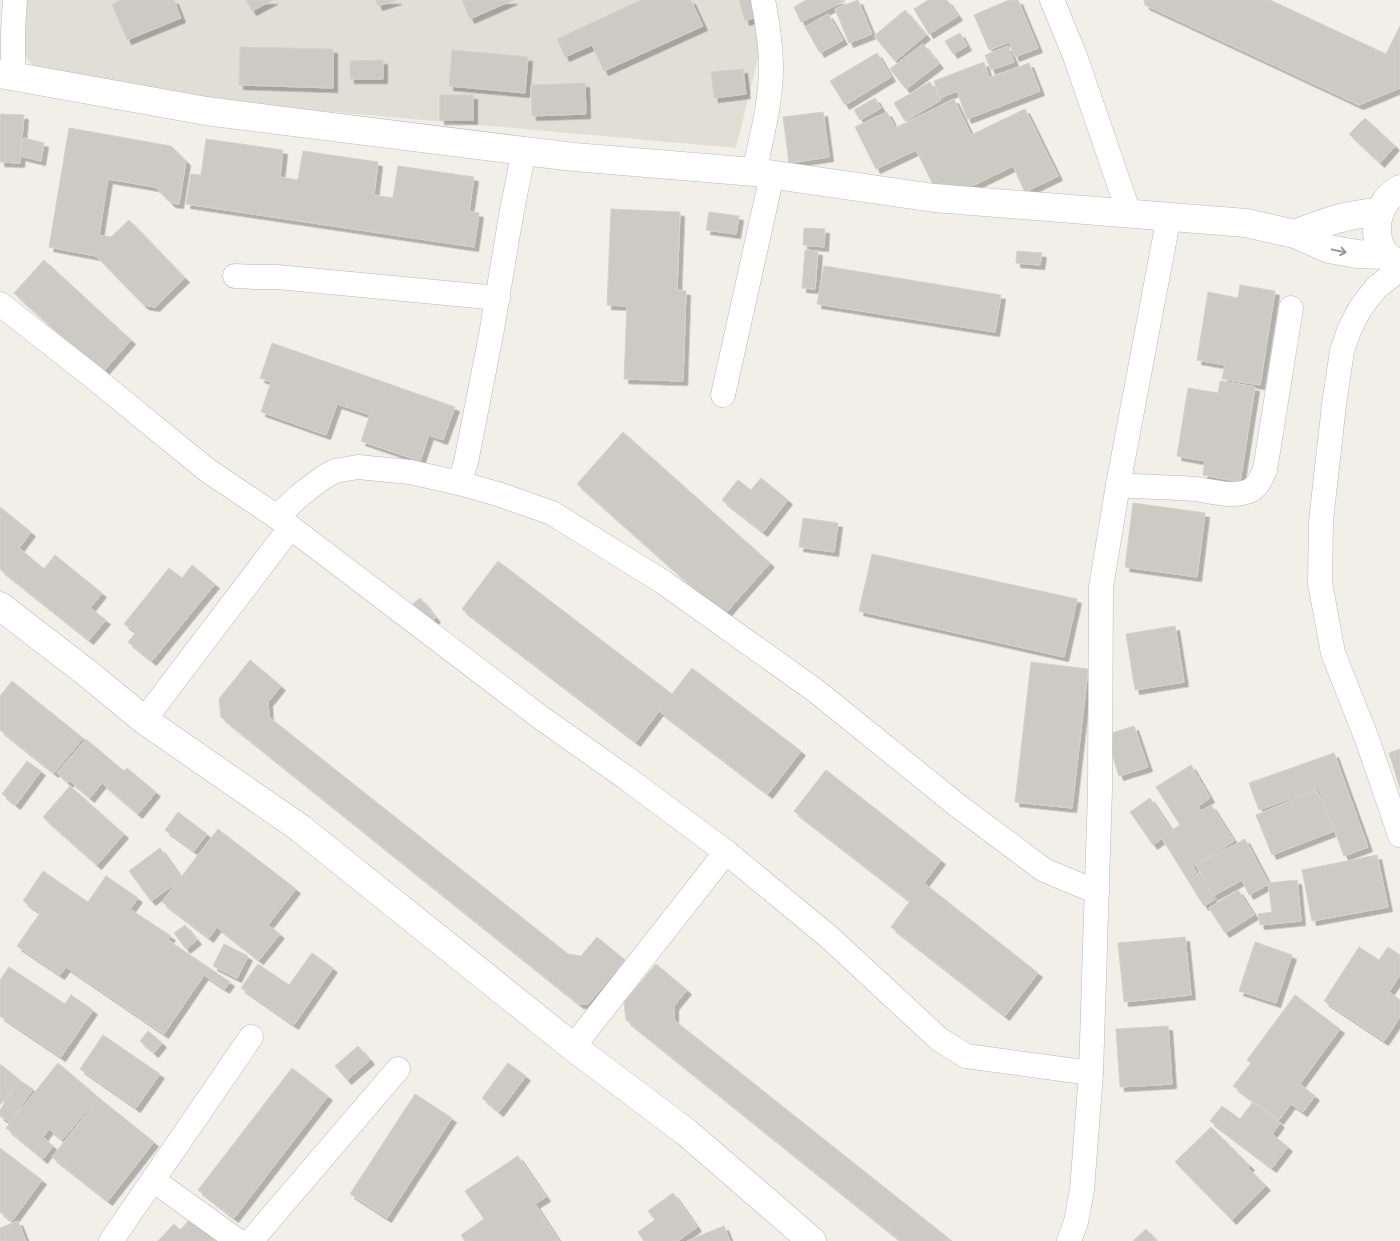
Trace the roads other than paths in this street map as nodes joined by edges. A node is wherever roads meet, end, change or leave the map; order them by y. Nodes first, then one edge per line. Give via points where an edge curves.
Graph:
1 (15, 0) edge
2 (763, 0) edge
3 (1052, 0) edge
4 (7, 75) edge
5 (524, 151) junction
6 (763, 173) junction
7 (1400, 189) edge
8 (1380, 212) junction
9 (1129, 214) junction
10 (1169, 216) junction
11 (1295, 234) junction
12 (1395, 263) edge
13 (235, 276) dead end
14 (498, 298) junction
15 (0, 304) edge
16 (1291, 308) dead end
17 (723, 395) dead end
18 (459, 483) junction
19 (1118, 485) junction
20 (284, 523) junction
21 (0, 606) edge
22 (144, 720) junction
23 (1400, 835) edge
24 (726, 852) junction
25 (1097, 892) junction
26 (251, 1037) dead end
27 (572, 1047) junction
28 (398, 1069) dead end
29 (1091, 1073) junction
30 (152, 1180) junction
31 (111, 1241) edge
32 (238, 1241) edge
33 (251, 1241) edge
34 (812, 1241) edge
35 (1069, 1241) edge

1 - 4 street
2 - 6 street via 771,62
3 - 9 street via 1075,56
4 - 5 street via 206,110
5 - 6 street
5 - 14 street
6 - 9 street via 934,198
6 - 17 street
7 - 8 street via 1391,194
8 - 11 street via 1329,220
8 - 12 street via 1380,246
9 - 10 street
10 - 11 street via 1246,224
10 - 19 street
11 -> 12 street via 1329,249
12 - 23 street via 1364,303 1342,351 1321,521 1320,583 1333,653
13 - 14 street via 277,277
14 - 18 street via 466,462
15 - 20 street via 207,470
16 - 19 street via 1265,470 1256,487 1232,493
18 - 20 street via 410,472 358,468 335,471 300,495
18 - 25 street via 552,513 663,582 816,691 957,805 1044,870
19 - 25 street via 1101,587
20 - 22 street
20 - 24 street via 540,717
21 - 22 street
22 - 27 street via 300,828
24 - 27 street
24 - 29 street via 829,937 926,1028 952,1048 966,1056
25 - 29 street
26 - 30 street
27 - 34 street via 686,1132
28 - 33 street
29 - 35 street via 1082,1190
30 - 31 street
30 - 32 street

